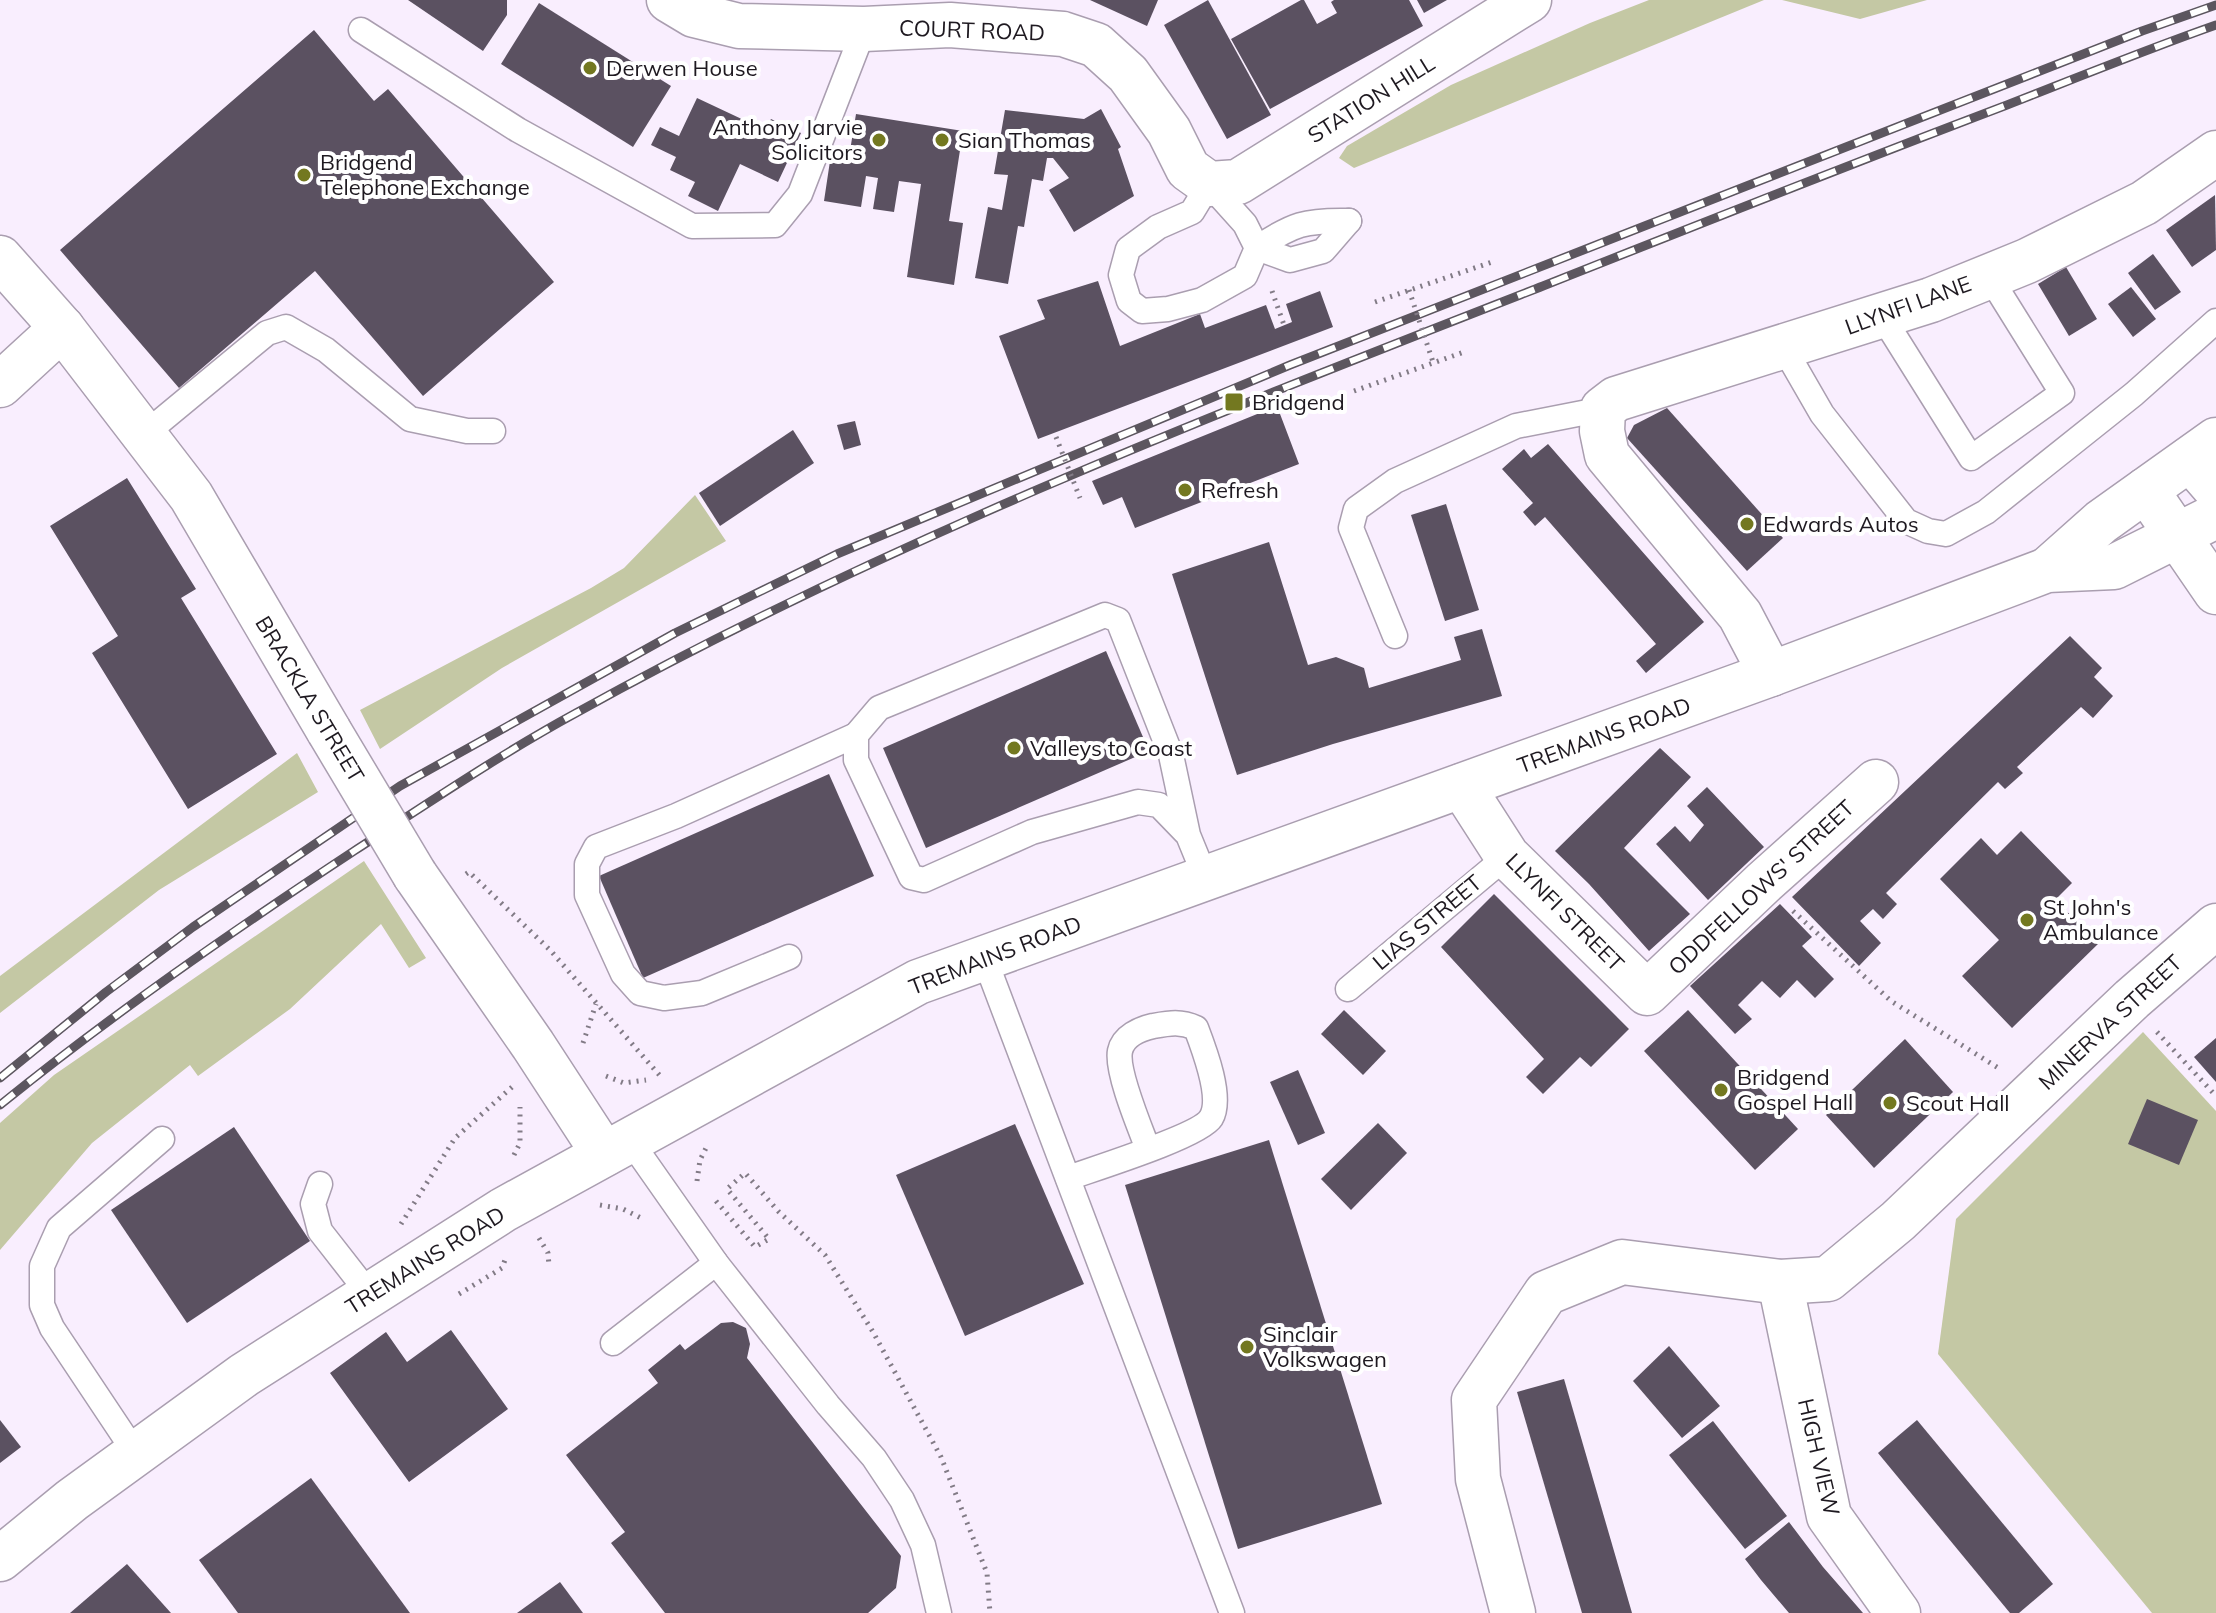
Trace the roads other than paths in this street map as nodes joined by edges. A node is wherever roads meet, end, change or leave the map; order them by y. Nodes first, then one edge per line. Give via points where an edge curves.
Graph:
1 (669, 0) edge
2 (1529, 0) edge
3 (864, 29) junction
4 (361, 30) dead end
5 (2216, 153) edge
6 (1209, 184) junction
7 (0, 258) edge
8 (1989, 276) junction
9 (1882, 316) junction
10 (2216, 321) edge
11 (62, 328) junction
12 (1784, 348) junction
13 (0, 385) edge
14 (1602, 420) junction
15 (493, 431) dead end
16 (145, 434) junction
17 (2207, 463) edge
18 (2146, 490) junction
19 (2216, 516) edge
20 (2177, 536) junction
21 (2047, 570) junction
22 (2216, 592) edge
23 (1395, 636) dead end
24 (1771, 674) junction
25 (856, 735) junction
26 (1876, 782) dead end
27 (1462, 786) junction
28 (1188, 835) junction
29 (1507, 856) junction
30 (1206, 879) junction
31 (2216, 926) edge
32 (789, 957) dead end
33 (984, 957) junction
34 (1348, 989) dead end
35 (1647, 993) joint
36 (162, 1139) dead end
37 (616, 1146) junction
38 (1148, 1149) junction
39 (1068, 1178) junction
40 (320, 1184) dead end
41 (716, 1263) junction
42 (1780, 1282) junction
43 (370, 1295) junction
44 (613, 1343) dead end
45 (136, 1454) junction
46 (0, 1559) edge
47 (939, 1613) edge
48 (1232, 1613) edge
49 (1513, 1613) edge
50 (1898, 1613) edge

1 - 3 street, COURT ROAD via 694,15 739,26
2 - 6 street, STATION HILL via 1238,182
3 - 4 lane via 800,194 775,225 692,226 518,130
3 - 6 street, COURT ROAD via 994,27 1063,34 1096,45 1151,102 1188,169
5 - 8 street, LLYNFI LANE via 2144,203
6 - 6 lane via 1245,224 1257,248 1245,276 1202,300 1142,311 1129,301 1121,275 1128,249 1158,227 1192,212
7 - 11 street, BRACKLA STREET
8 - 9 street, LLYNFI LANE
8 - 9 lane via 2062,393 1971,458
9 - 12 street, LLYNFI LANE
10 - 12 lane via 1986,512 1946,534 1906,521 1822,414
11 - 13 street
11 - 16 street, BRACKLA STREET
12 - 14 street, LLYNFI LANE via 1616,399
14 - 23 lane via 1516,426 1395,481 1356,509 1351,528
14 - 24 street via 1607,455 1740,615
15 - 16 lane via 410,419 326,350 286,327 267,333
16 - 37 street, BRACKLA STREET, bridge via 191,496 421,883 533,1045
17 - 18 street, TREMAINS ROAD
18 - 20 street
18 - 21 street, TREMAINS ROAD
19 - 20 street, TREMAINS ROAD
20 - 21 street, TREMAINS ROAD via 2114,567
20 - 22 street
21 - 24 street, TREMAINS ROAD
24 - 27 street, TREMAINS ROAD
25 - 28 lane via 856,760 911,877 924,880 1032,832 1138,802 1159,805
25 - 28 lane via 879,708 1105,615 1118,620 1171,755
25 - 32 lane via 596,847 587,864 587,895 623,974 640,993 664,998 702,993
26 - 35 street, ODDFELLOWS' STREET
27 - 29 street, LLYNFI STREET
27 - 30 street, TREMAINS ROAD
28 - 30 lane
29 - 34 lane, LIAS STREET
29 - 35 street, LLYNFI STREET
30 - 33 street, TREMAINS ROAD
31 - 42 street, MINERVA STREET via 1898,1221 1828,1279
33 - 37 street, TREMAINS ROAD via 674,1091
33 - 39 lane
36 - 45 lane via 59,1228 42,1266 42,1305 52,1328
37 - 41 lane
37 - 43 street, TREMAINS ROAD
38 - 38 lane via 1197,1130 1211,1118 1215,1098 1209,1061 1196,1028 1184,1022 1144,1028 1127,1037 1120,1051
38 - 39 lane
39 - 48 lane
40 - 43 lane via 313,1204 320,1231
41 - 44 lane
41 - 47 lane via 902,1500 923,1545
42 - 49 street via 1622,1262 1546,1293 1474,1400 1478,1479
42 - 50 street, HIGH VIEW via 1829,1516
43 - 45 street, TREMAINS ROAD via 244,1375
45 - 46 street, TREMAINS ROAD

